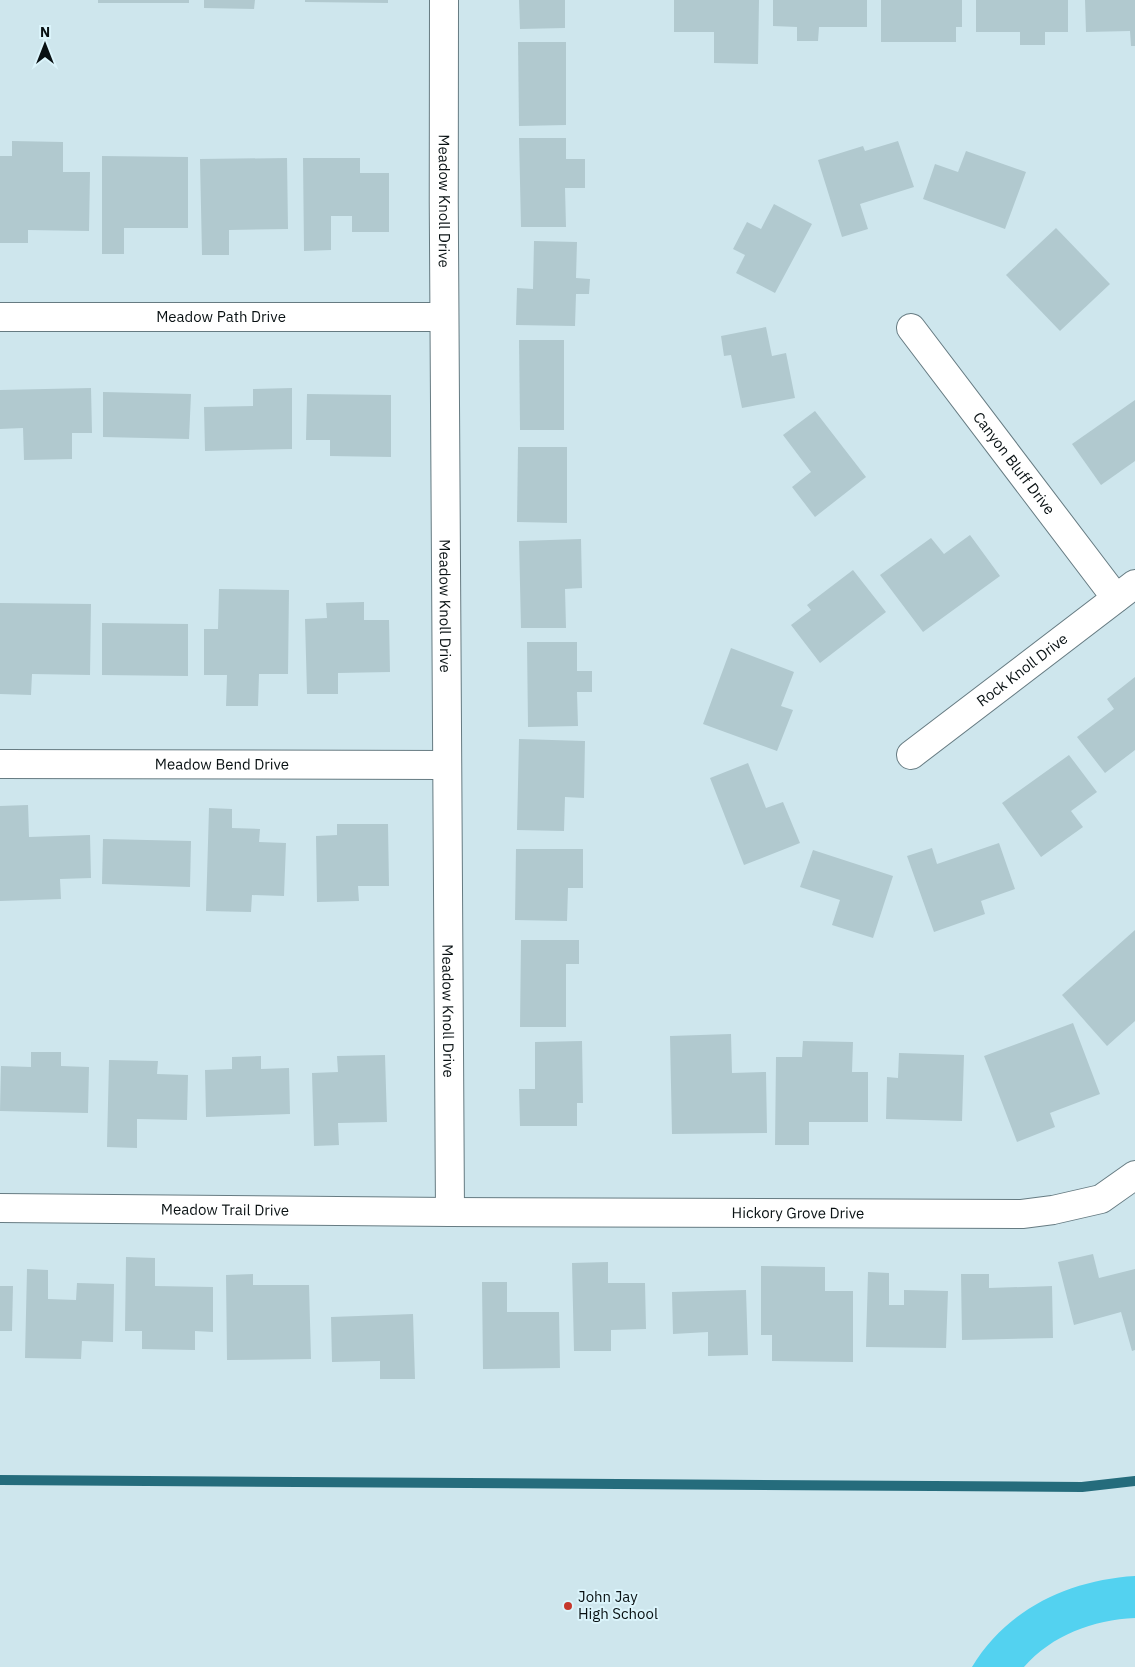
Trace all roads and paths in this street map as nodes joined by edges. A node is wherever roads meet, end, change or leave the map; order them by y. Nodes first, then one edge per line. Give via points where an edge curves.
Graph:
1 (444, 0) edge
2 (0, 317) edge
3 (443, 317) junction
4 (910, 328) dead end
5 (1126, 591) edge
6 (910, 755) dead end
7 (0, 764) edge
8 (445, 766) junction
9 (1135, 1175) edge
10 (0, 1208) edge
11 (450, 1212) junction

1 - 3 street, Meadow Knoll Drive
2 - 3 street, Meadow Path Drive
3 - 8 street, Meadow Knoll Drive
4 - 5 street, Canyon Bluff Drive
5 - 6 street, Rock Knoll Drive
7 - 8 street, Meadow Bend Drive
8 - 11 street, Meadow Knoll Drive
9 - 11 street, Hickory Grove Drive via 1101,1199 1022,1214
10 - 11 street, Meadow Trail Drive

